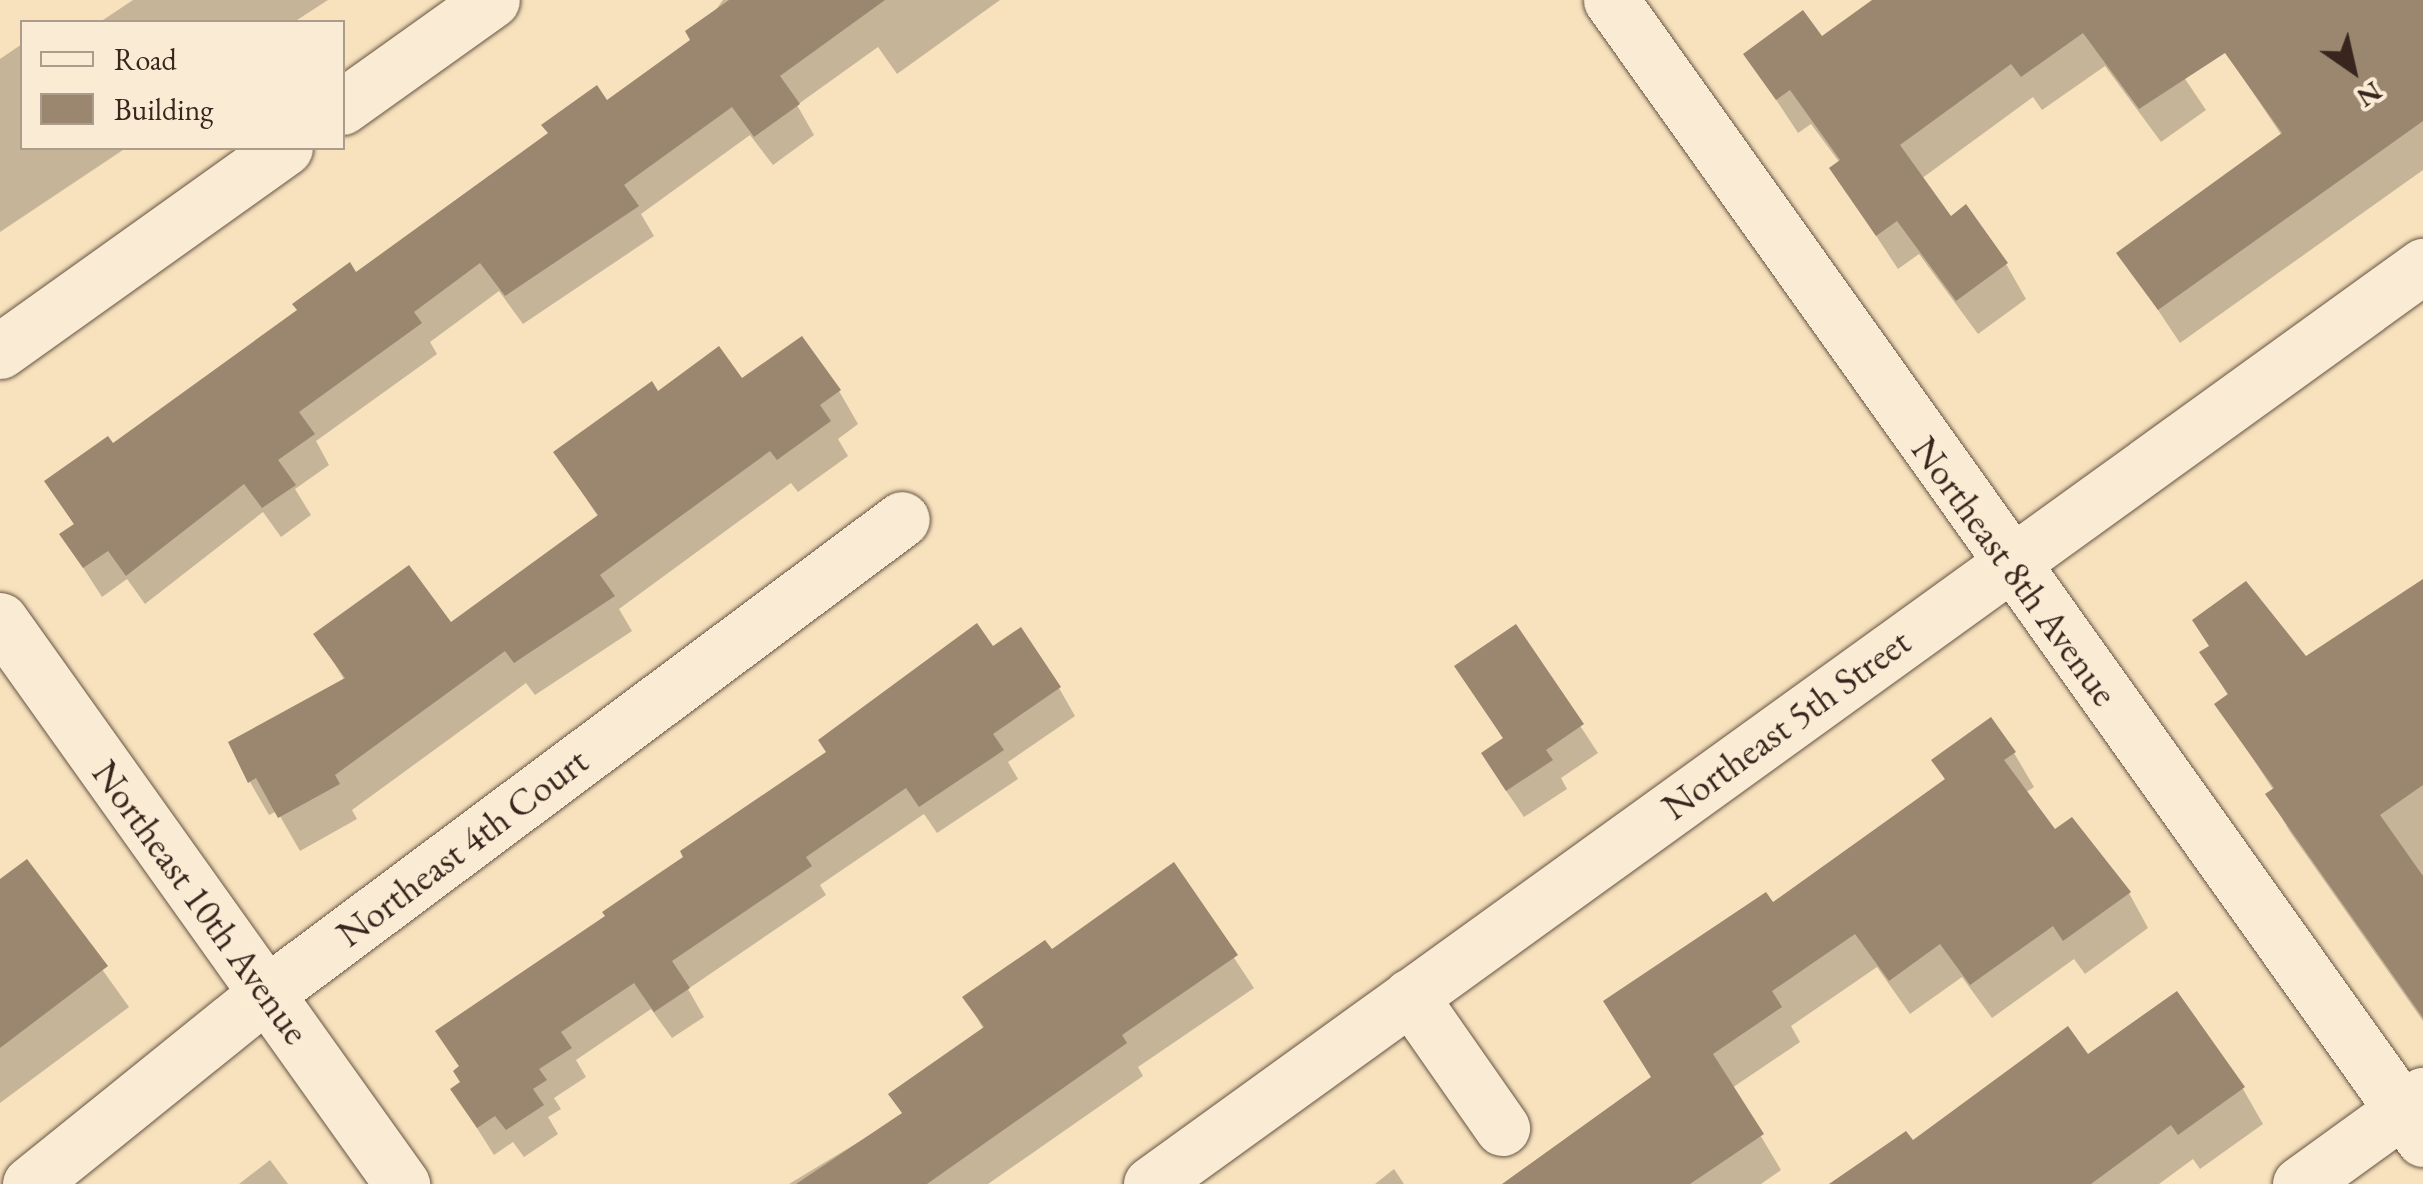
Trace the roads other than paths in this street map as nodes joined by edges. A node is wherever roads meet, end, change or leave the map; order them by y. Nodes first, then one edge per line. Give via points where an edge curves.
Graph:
1 (492, 0) edge
2 (1619, 3) edge
3 (345, 105) edge
4 (283, 150) edge
5 (2423, 266) edge
6 (0, 351) edge
7 (902, 519) dead end
8 (2008, 563) junction
9 (0, 620) edge
10 (266, 993) junction
11 (1410, 996) junction
12 (2416, 1115) edge
13 (1502, 1128) dead end
14 (30, 1184) edge
15 (402, 1184) edge
16 (1151, 1184) edge
17 (2300, 1184) edge

1 - 3 street
2 - 8 street, Northeast 8th Avenue
4 - 6 street
5 - 8 street, Northeast 5th Street
7 - 10 street, Northeast 4th Court
8 - 11 street, Northeast 5th Street
8 - 12 street, Northeast 8th Avenue
9 - 10 street, Northeast 10th Avenue
10 - 14 street, Northeast 4th Court
10 - 15 street, Northeast 10th Avenue
11 - 13 street
11 - 16 street, Northeast 5th Street
12 - 17 street

